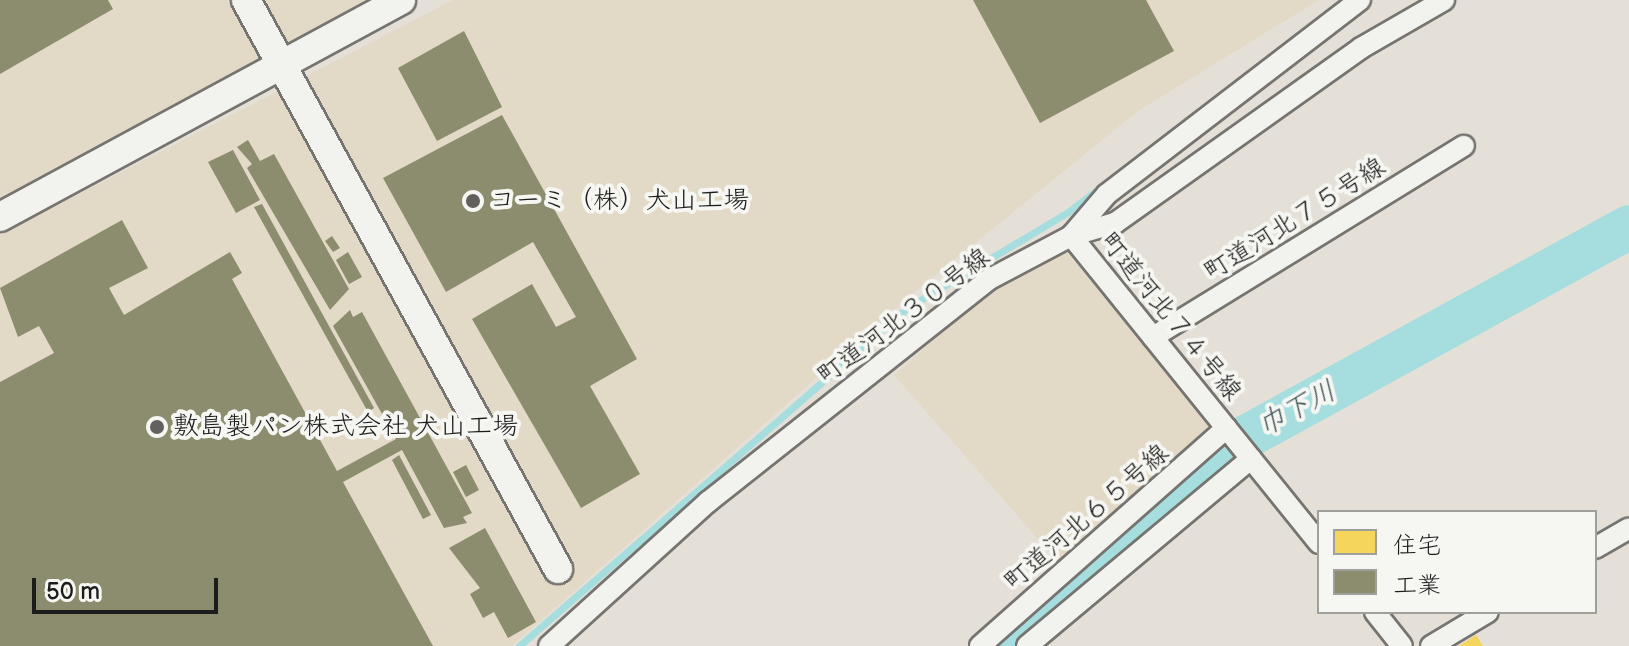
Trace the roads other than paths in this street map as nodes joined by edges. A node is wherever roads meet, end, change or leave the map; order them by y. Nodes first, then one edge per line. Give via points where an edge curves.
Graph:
1 (246, 0) edge
2 (401, 0) edge
3 (1360, 0) edge
4 (1444, 0) edge
5 (282, 66) junction
6 (1464, 146) dead end
7 (0, 217) edge
8 (1071, 236) junction
9 (1153, 337) junction
10 (1228, 431) junction
11 (1249, 456) junction
12 (1629, 528) edge
13 (1317, 541) edge
14 (1597, 547) edge
15 (558, 569) dead end
16 (1377, 614) edge
17 (1485, 614) edge
18 (549, 646) edge
19 (980, 646) edge
20 (1027, 646) edge
21 (1402, 646) edge
22 (1431, 646) edge

1 - 5 street
2 - 5 street
3 - 8 street via 1119,184
4 - 8 street, 町道河北３０号線 via 1361,48 1115,223
5 - 7 street
5 - 15 street
6 - 9 street, 町道河北７５号線
8 - 9 street, 町道河北７４号線
8 - 18 street, 町道河北３０号線 via 988,280 708,502
9 - 10 street, 町道河北７４号線
10 - 11 street, 町道河北７４号線
10 - 19 street, 町道河北６５号線
11 - 13 street, 町道河北７４号線
11 - 20 street
12 - 14 street
16 - 21 street
17 - 22 street

